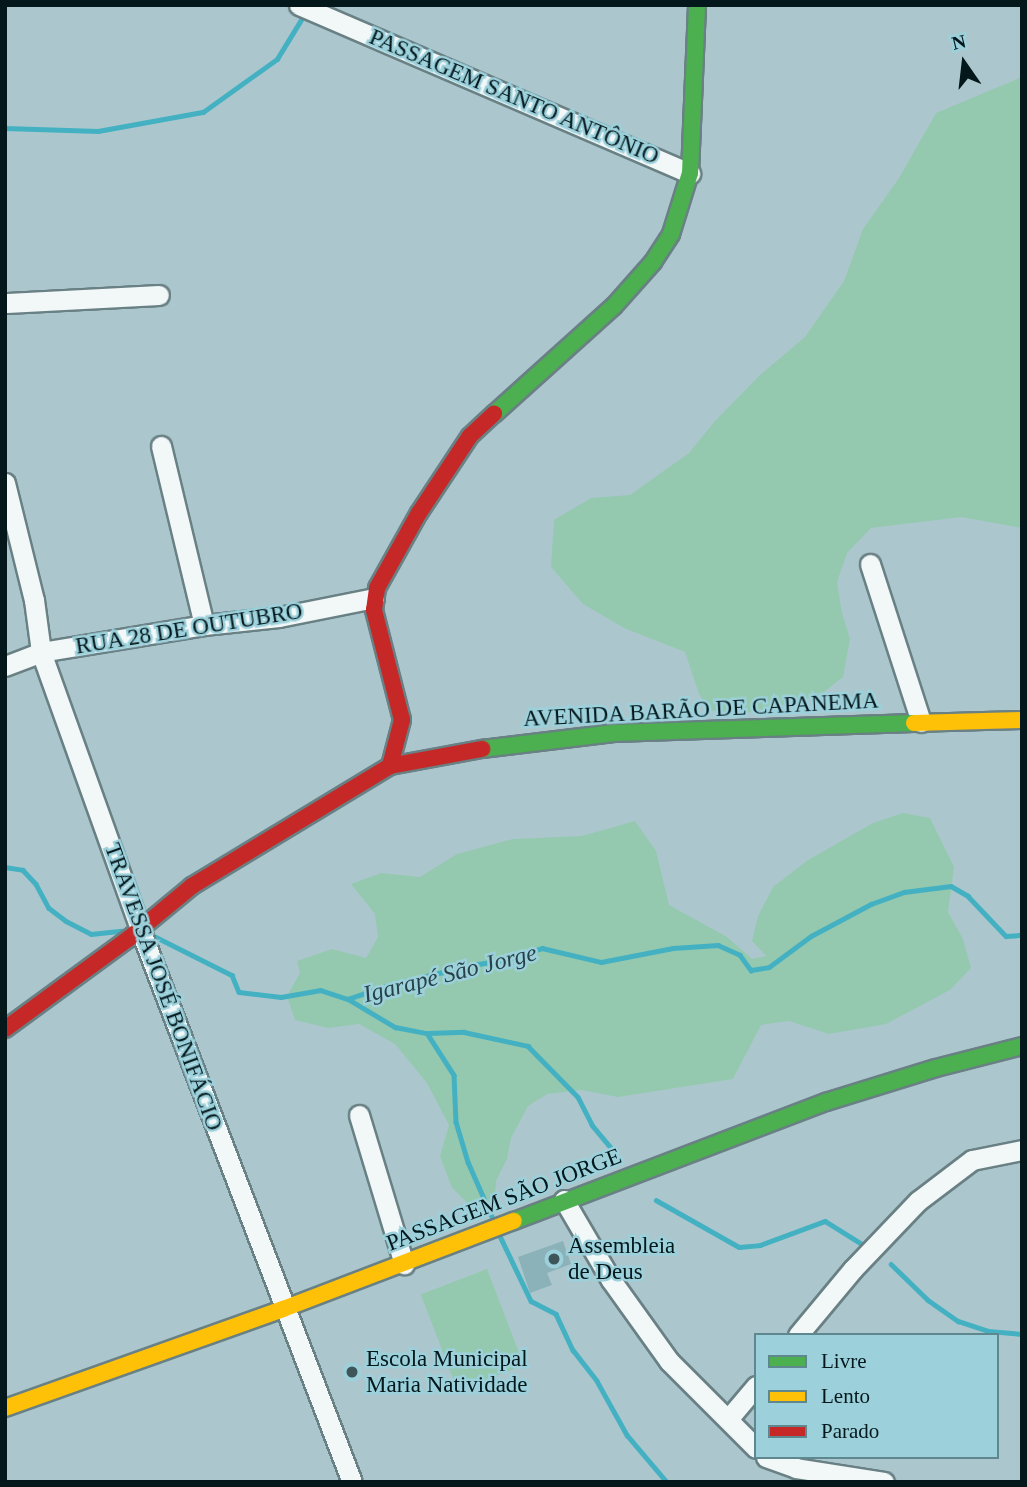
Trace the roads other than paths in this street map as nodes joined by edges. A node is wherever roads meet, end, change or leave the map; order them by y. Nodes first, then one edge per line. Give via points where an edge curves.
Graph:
1 (299, 5) edge
2 (697, 5) edge
3 (690, 173) junction
4 (159, 295) dead end
5 (5, 303) edge
6 (160, 446) dead end
7 (5, 483) edge
8 (8, 508) edge
9 (870, 564) dead end
10 (374, 598) junction
11 (204, 625) junction
12 (40, 652) junction
13 (5, 666) edge
14 (1022, 720) edge
15 (921, 722) junction
16 (390, 766) junction
17 (140, 929) junction
18 (5, 1029) edge
19 (1022, 1046) edge
20 (359, 1115) dead end
21 (1022, 1150) edge
22 (564, 1200) junction
23 (404, 1264) junction
24 (283, 1309) junction
25 (800, 1333) edge
26 (754, 1387) edge
27 (5, 1408) edge
28 (729, 1418) junction
29 (754, 1446) edge
30 (771, 1459) edge
31 (352, 1482) edge
32 (884, 1482) edge

1 - 3 street, PASSAGEM SANTO ANTÔNIO
2 - 3 street
3 - 10 street via 677,222 658,256 614,306 470,436 419,513
4 - 5 street
6 - 11 street
7 - 8 street, TRAVESSA JOSÉ BONIFÁCIO
8 - 12 street, TRAVESSA JOSÉ BONIFÁCIO via 34,600
9 - 15 street
10 - 11 street, RUA 28 DE OUTUBRO via 279,617
10 - 16 street via 401,712 402,728
11 - 12 street, RUA 28 DE OUTUBRO
12 - 13 street, RUA 28 DE OUTUBRO
12 - 17 street, TRAVESSA JOSÉ BONIFÁCIO
14 - 15 street, AVENIDA BARÃO DE CAPANEMA
15 - 16 street, AVENIDA BARÃO DE CAPANEMA via 614,733 503,745
16 - 17 street, AVENIDA BARÃO DE CAPANEMA via 192,886
17 - 18 street, AVENIDA BARÃO DE CAPANEMA
17 - 24 street, TRAVESSA JOSÉ BONIFÁCIO
19 - 22 street, PASSAGEM SÃO JORGE via 826,1102
20 - 23 street
21 - 25 street via 972,1160 918,1201
22 - 23 street, PASSAGEM SÃO JORGE
22 - 28 street via 611,1280 669,1361
23 - 24 street, PASSAGEM SÃO JORGE
24 - 27 street, PASSAGEM SÃO JORGE
24 - 31 street, TRAVESSA JOSÉ BONIFÁCIO
26 - 28 street
28 - 29 street
30 - 32 street via 796,1468

